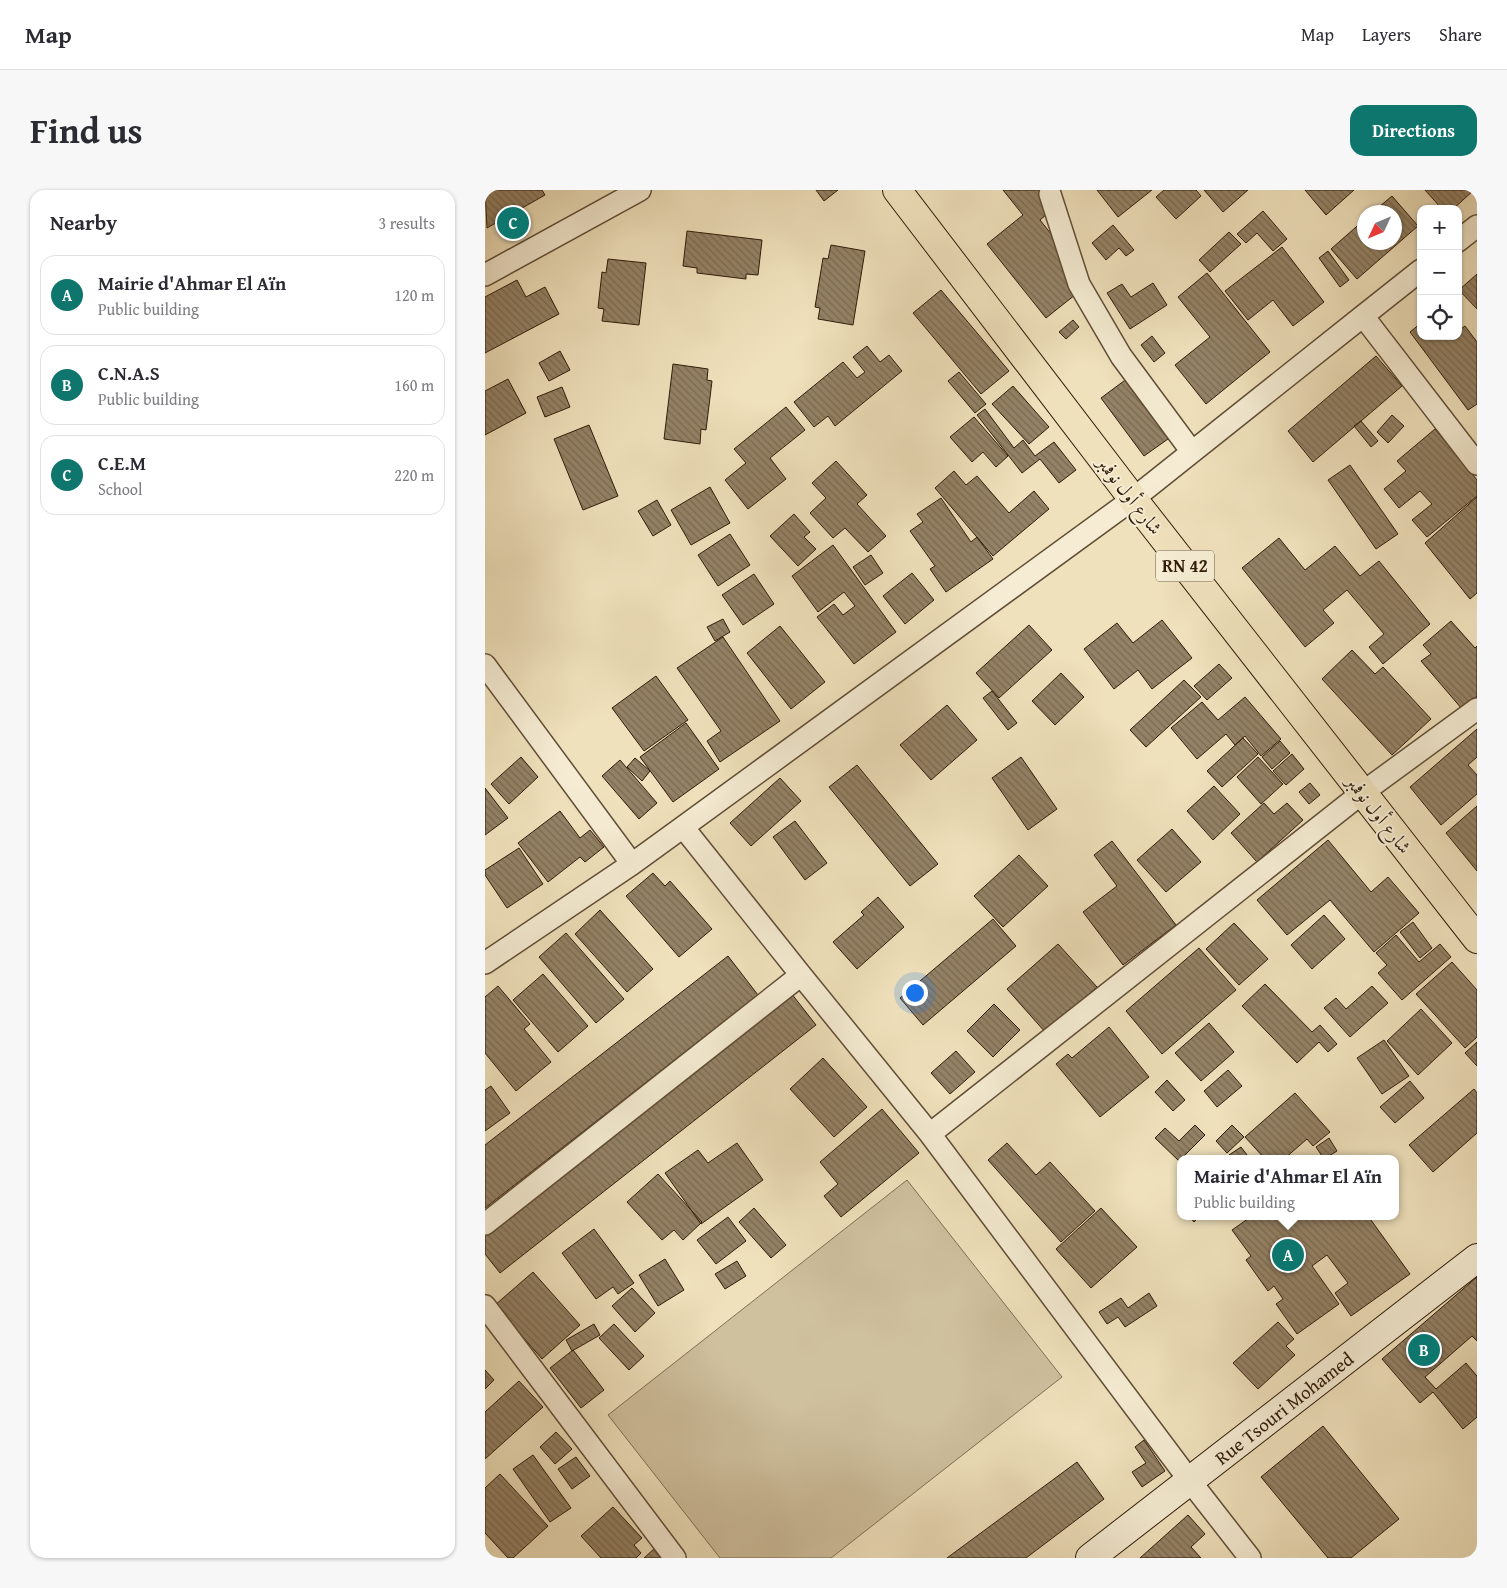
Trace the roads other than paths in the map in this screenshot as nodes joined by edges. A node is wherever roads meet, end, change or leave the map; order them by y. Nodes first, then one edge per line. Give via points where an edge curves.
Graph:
1 (640, 190) edge
2 (897, 190) edge
3 (1050, 194) dead end
4 (1477, 226) edge
5 (1462, 238) edge
6 (1417, 273) edge
7 (485, 275) edge
8 (1363, 316) junction
9 (1192, 452) junction
10 (1477, 464) edge
11 (1133, 499) junction
12 (485, 665) edge
13 (1477, 709) edge
14 (1362, 793) junction
15 (683, 827) junction
16 (632, 864) junction
17 (1477, 939) edge
18 (485, 963) edge
19 (801, 975) junction
20 (930, 1134) junction
21 (485, 1224) edge
22 (1477, 1258) edge
23 (485, 1306) edge
24 (1190, 1481) junction
25 (675, 1558) edge
26 (1090, 1558) edge
27 (1250, 1558) edge

1 - 7 street
2 - 11 main road, شارع أول نوفمبر / RN 42
3 - 9 street via 1079,284 1121,356
4 - 5 street
6 - 8 street
8 - 9 street
8 - 10 street
9 - 11 street
11 - 14 main road, شارع أول نوفمبر / RN 42
11 - 15 street
12 - 16 street
13 - 14 street
14 - 17 main road, شارع أول نوفمبر / RN 42
14 - 20 street
15 - 16 street
15 - 19 street
16 - 18 street
19 - 20 street
19 - 21 street
20 - 24 street
22 - 24 main road, Rue Tsouri Mohamed
23 - 25 street
24 - 26 main road, Rue Tsouri Mohamed
24 - 27 street

